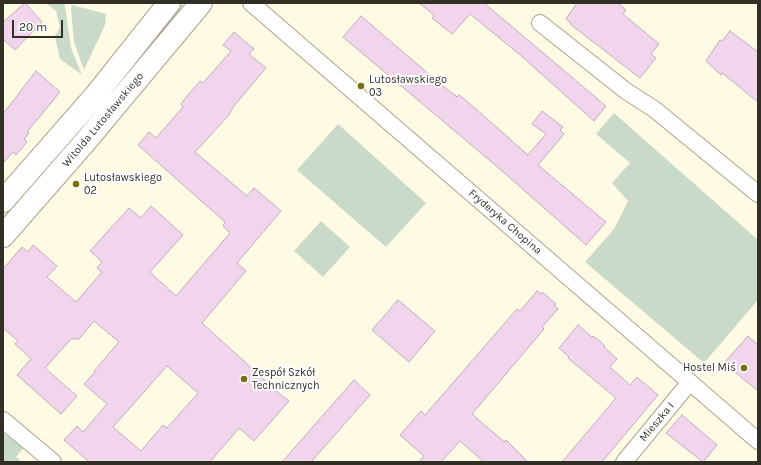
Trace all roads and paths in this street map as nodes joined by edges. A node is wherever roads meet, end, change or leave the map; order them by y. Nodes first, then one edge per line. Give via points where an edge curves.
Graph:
1 (169, 3) edge
2 (201, 3) edge
3 (251, 3) edge
4 (540, 23) dead end
5 (758, 194) edge
6 (3, 201) edge
7 (3, 236) edge
8 (690, 382) junction
9 (3, 420) edge
10 (758, 441) edge
11 (53, 462) edge
12 (624, 462) edge

1 - 6 main road, Witolda Lutosławskiego via 95,96
2 - 7 main road, Witolda Lutosławskiego via 86,142
3 - 8 street, Fryderyka Chopina
4 - 5 street via 626,91 654,109
8 - 10 street, Fryderyka Chopina
8 - 12 street, Mieszka I
9 - 11 street

